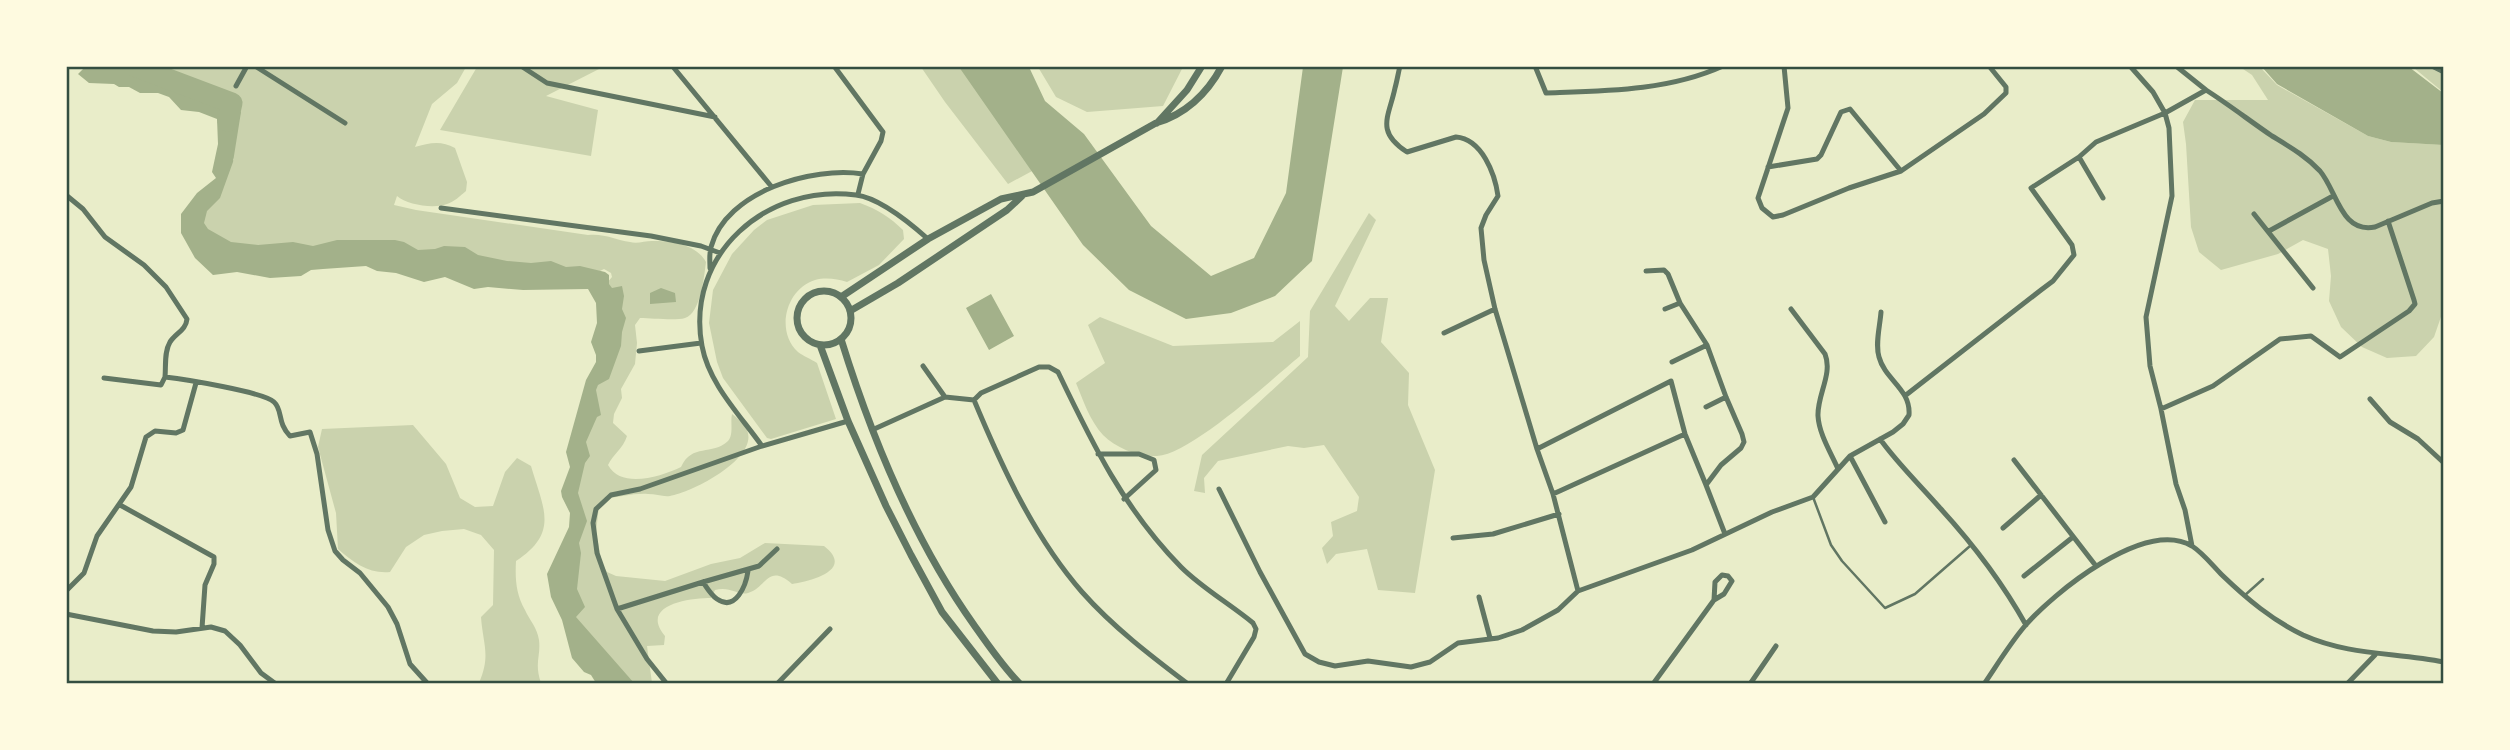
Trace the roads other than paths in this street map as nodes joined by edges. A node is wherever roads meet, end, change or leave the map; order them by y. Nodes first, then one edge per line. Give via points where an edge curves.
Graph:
1 (247, 66) edge
2 (256, 66) edge
3 (521, 66) edge
4 (834, 66) edge
5 (1202, 66) edge
6 (1222, 66) edge
7 (1400, 66) edge
8 (1535, 66) edge
9 (1723, 66) edge
10 (1784, 66) edge
11 (1989, 66) edge
12 (2130, 66) edge
13 (2176, 66) edge
14 (2432, 66) edge
15 (674, 68) edge
16 (2444, 72) edge
17 (236, 86) dead end
18 (2206, 90) junction
19 (2165, 113) junction
20 (715, 117) junction
21 (345, 123) dead end
22 (1156, 123) junction
23 (2079, 157) junction
24 (1768, 167) junction
25 (1901, 171) junction
26 (863, 174) junction
27 (771, 186) junction
28 (858, 194) junction
29 (66, 195) edge
30 (1023, 196) junction
31 (2333, 196) junction
32 (2103, 198) dead end
33 (2444, 201) edge
34 (441, 208) dead end
35 (2254, 214) dead end
36 (2388, 221) junction
37 (2269, 232) junction
38 (928, 239) junction
39 (710, 248) junction
40 (720, 254) junction
41 (1646, 271) dead end
42 (710, 272) junction
43 (2312, 288) dead end
44 (841, 298) junction
45 (1680, 303) junction
46 (1495, 309) junction
47 (1665, 309) dead end
48 (1790, 309) dead end
49 (850, 311) junction
50 (1881, 312) dead end
51 (1444, 332) dead end
52 (841, 339) junction
53 (701, 343) junction
54 (820, 345) junction
55 (1707, 345) junction
56 (639, 351) dead end
57 (1672, 362) dead end
58 (923, 366) dead end
59 (165, 377) junction
60 (104, 379) dead end
61 (196, 383) junction
62 (1906, 395) junction
63 (945, 397) junction
64 (1726, 397) junction
65 (2370, 399) dead end
66 (974, 400) junction
67 (1706, 407) dead end
68 (2161, 409) junction
69 (848, 421) junction
70 (872, 430) junction
71 (1685, 435) junction
72 (1880, 439) junction
73 (762, 446) junction
74 (1536, 449) junction
75 (1098, 454) junction
76 (1850, 456) junction
77 (2014, 460) dead end
78 (2444, 463) edge
79 (1838, 469) junction
80 (1706, 485) junction
81 (1219, 489) dead end
82 (1553, 494) junction
83 (2041, 495) junction
84 (1813, 497) junction
85 (1124, 499) junction
86 (120, 505) junction
87 (1559, 514) junction
88 (1885, 522) dead end
89 (2003, 528) dead end
90 (1725, 534) junction
91 (2073, 537) junction
92 (1453, 538) dead end
93 (1971, 545) junction
94 (2192, 546) junction
95 (777, 549) dead end
96 (2096, 566) junction
97 (748, 570) junction
98 (2024, 576) dead end
99 (2263, 579) dead end
100 (703, 582) junction
101 (66, 591) edge
102 (1578, 591) junction
103 (2244, 596) junction
104 (1479, 597) dead end
105 (1714, 600) junction
106 (958, 603) junction
107 (617, 609) junction
108 (942, 612) junction
109 (66, 614) edge
110 (2026, 625) junction
111 (202, 628) junction
112 (830, 629) dead end
113 (1490, 638) junction
114 (1776, 646) dead end
115 (2375, 655) junction
116 (2444, 662) edge
117 (276, 684) edge
118 (429, 684) edge
119 (667, 684) edge
120 (777, 684) edge
121 (998, 684) edge
122 (1020, 684) edge
123 (1188, 684) edge
124 (1226, 684) edge
125 (1653, 684) edge
126 (1750, 684) edge
127 (1984, 684) edge
128 (2347, 684) edge

1 - 17 street
2 - 21 street
3 - 20 street via 547,83
4 - 26 street via 883,132
5 - 22 street
6 - 22 street via 1198,99 1175,117
7 - 46 street via 1385,117 1395,141 1407,152 1462,137 1472,141 1492,172 1498,199 1486,215 1480,235
8 - 9 street via 1546,93 1675,83
10 - 24 street via 1788,108
11 - 25 street via 2007,89 1996,103
12 - 19 street
13 - 18 street
14 - 16 street
15 - 20 street
18 - 19 street
18 - 31 street via 2298,151 2319,171
19 - 23 street via 2109,136
19 - 68 street via 2172,196 2146,317 2150,366
20 - 27 street
22 - 30 street
23 - 32 street
23 - 62 street via 2031,188 2072,245 2074,255 2067,265 2042,290
24 - 25 street via 1817,159 1841,112 1850,109
24 - 25 street via 1758,198 1773,218
26 - 27 street via 844,171
26 - 28 street
27 - 39 street via 731,215
28 - 38 street via 897,213
28 - 40 street via 811,197 762,212
29 - 59 street via 105,237 166,287 187,319 167,349
30 - 38 street via 1001,199
30 - 49 street
31 - 36 street via 2356,226 2367,229
31 - 37 street
33 - 36 street
34 - 39 street via 640,234
35 - 37 street
36 - 68 street via 2415,304 2409,311 2340,357 2311,336 2280,339 2213,386
37 - 43 street
38 - 44 street
39 - 40 street
39 - 42 street
40 - 42 street
41 - 45 street via 1667,272
42 - 53 street via 703,296
44 - 49 street
44 - 54 street via 832,293 813,294 799,307 798,327 803,336
45 - 47 street
45 - 55 street
46 - 51 street
46 - 74 street
48 - 79 street via 1828,361 1818,418
49 - 52 street via 849,326
50 - 62 street via 1878,356
52 - 54 street
52 - 70 street
53 - 56 street
53 - 73 street via 711,375
54 - 69 street
55 - 57 street
55 - 64 street
58 - 63 street
59 - 60 street via 161,385
59 - 61 street
61 - 86 street via 183,430 150,433
61 - 118 street via 267,397 277,407 280,425 290,436 310,432 335,551 388,607 410,664
62 - 72 street via 1909,415
63 - 66 street
63 - 70 street
64 - 67 street
64 - 80 street via 1744,442
65 - 78 street via 2390,422
66 - 75 street via 1026,371 1049,367 1058,372
66 - 123 street via 1032,522 1081,591
68 - 94 street
69 - 73 street
69 - 108 street
70 - 106 street via 915,526
71 - 74 street via 1671,381
71 - 80 street
71 - 82 street
72 - 76 street
72 - 93 street
73 - 107 street via 604,499 593,523 597,553
74 - 82 street
75 - 85 street
75 - 85 street via 1139,454 1154,460 1156,470
76 - 79 street
76 - 88 street
77 - 83 street
79 - 84 street
80 - 90 street
81 - 113 street via 1295,638 1305,654 1319,662 1342,667 1368,662 1411,667 1423,665 1458,643
82 - 87 street
83 - 89 street
83 - 91 street
84 - 90 street
84 - 93 lane via 1830,545 1885,608 1915,594
85 - 124 street via 1184,569 1256,629
86 - 101 street via 97,536 84,573
86 - 111 street via 215,560 205,585
87 - 92 street via 1493,534
87 - 102 street
90 - 102 street
91 - 96 street
91 - 98 street
93 - 110 street
94 - 96 street via 2152,541 2115,553
94 - 103 street
95 - 97 street via 764,563
96 - 110 street
97 - 100 street
97 - 100 street via 742,590 727,603 719,601
99 - 103 lane
100 - 107 street
102 - 113 street via 1536,622
103 - 115 street via 2304,635
104 - 113 street
105 - 105 street via 1730,586 1728,576 1715,582
105 - 125 street
106 - 108 street
106 - 122 street
107 - 119 street
108 - 121 street
109 - 111 street via 153,631
110 - 127 street
111 - 117 street via 225,631
112 - 120 street
114 - 126 street
115 - 116 street
115 - 128 street

